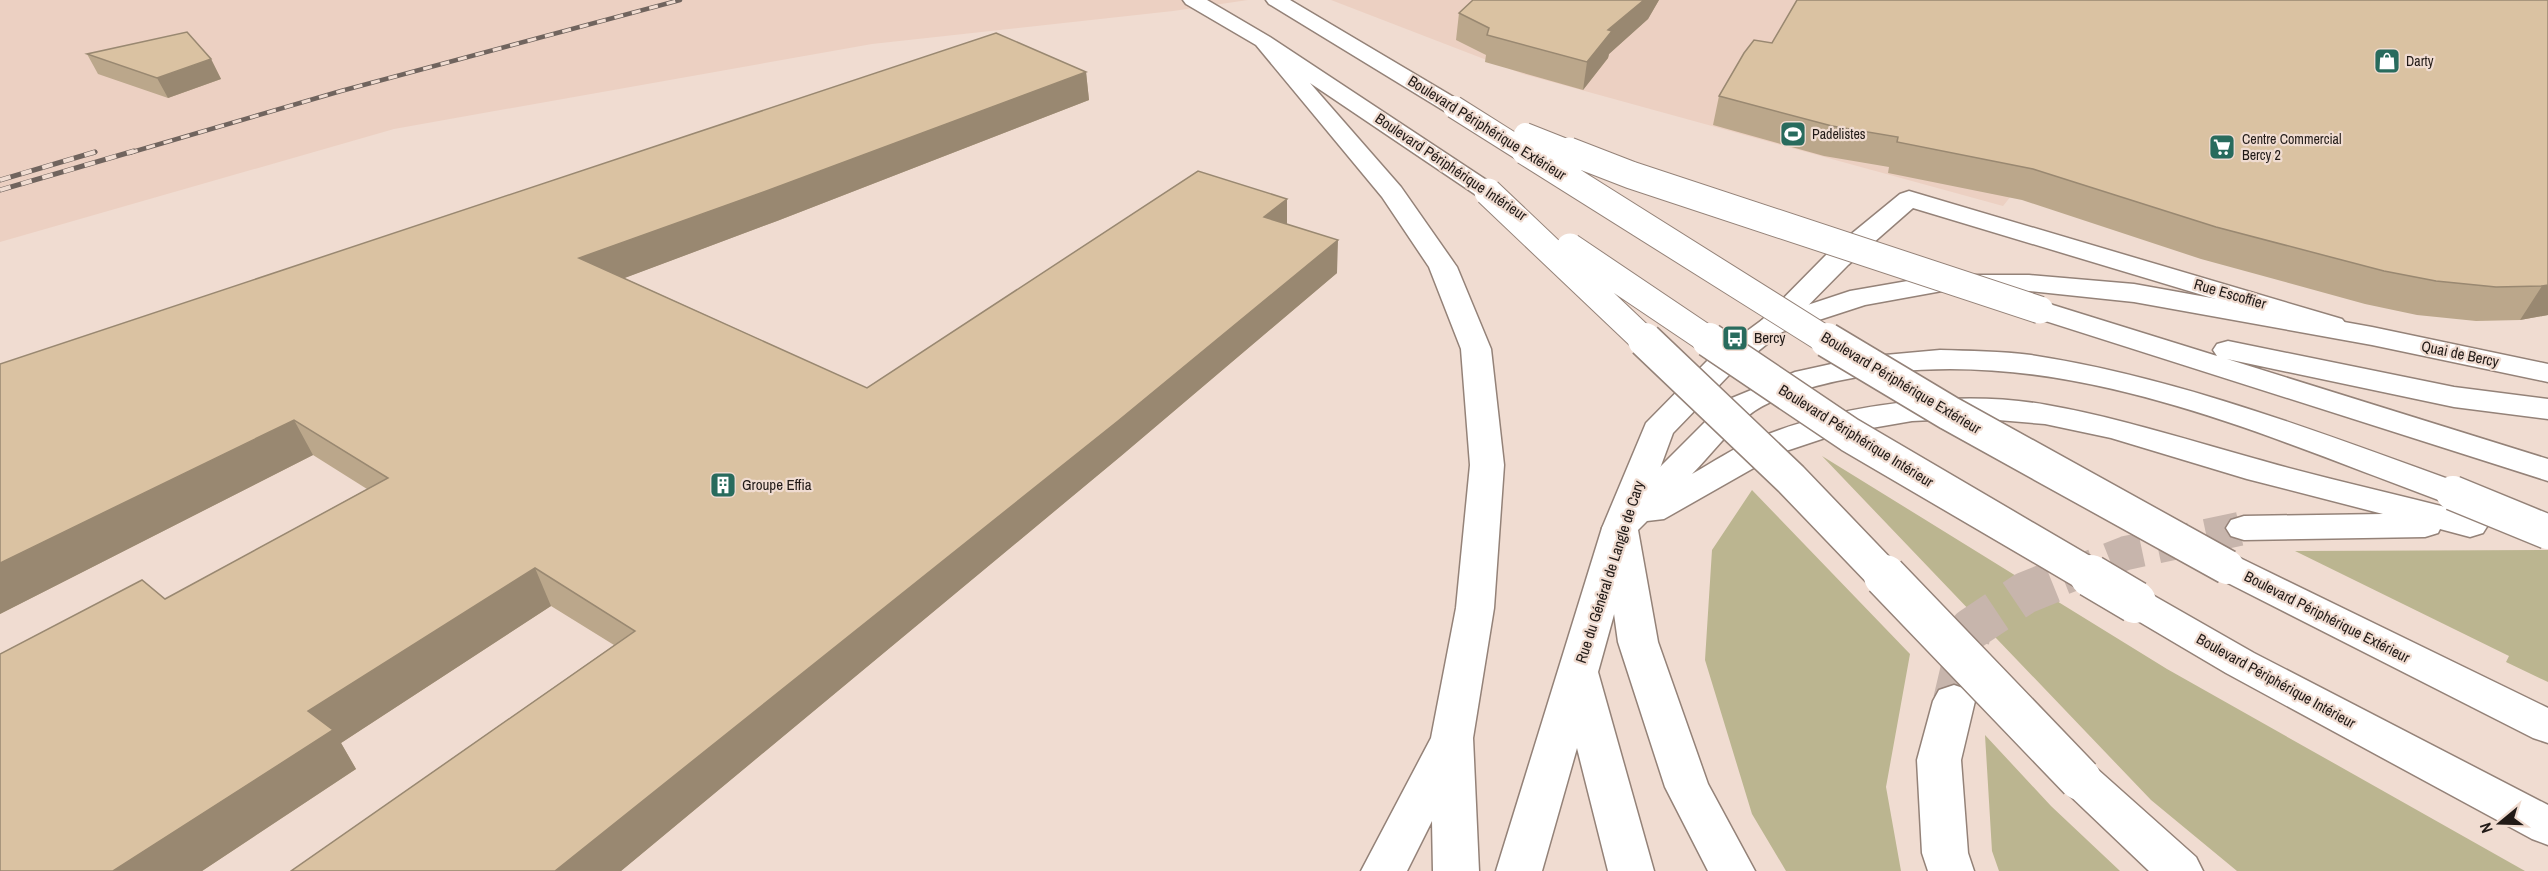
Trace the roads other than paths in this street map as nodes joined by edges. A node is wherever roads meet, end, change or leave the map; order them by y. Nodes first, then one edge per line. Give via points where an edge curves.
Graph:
1 (1193, 0) edge
2 (1276, 0) edge
3 (1263, 41) junction
4 (1454, 107) junction
5 (1488, 192) junction
6 (1909, 199) joint
7 (2040, 310) junction
8 (1772, 326) junction
9 (2372, 336) junction
10 (2548, 373) edge
11 (2548, 395) edge
12 (2548, 409) edge
13 (2548, 470) edge
14 (2470, 525) junction
15 (2548, 525) edge
16 (1620, 528) junction
17 (2244, 528) tunnel mouth
18 (2548, 532) edge
19 (1578, 673) junction
20 (1954, 701) tunnel mouth
21 (2548, 727) edge
22 (1452, 738) junction
23 (2548, 826) edge
24 (1384, 871) edge
25 (1456, 871) edge
26 (1519, 871) edge
27 (1631, 871) edge
28 (1732, 871) edge
29 (1951, 871) edge
30 (2180, 871) edge

1 - 3 main road, Boulevard Périphérique Intérieur
2 - 4 main road, Boulevard Périphérique Extérieur
3 - 5 main road, Boulevard Périphérique Intérieur
3 - 22 main road via 1392,192 1443,267 1476,349 1487,465 1476,608
4 - 7 main road, bridge via 1631,175
4 - 21 main road, Boulevard Périphérique Extérieur, bridge via 1939,407 2227,567
5 - 23 main road, Boulevard Périphérique Intérieur, bridge via 1850,435 2240,663
5 - 30 main road, bridge via 1791,479 2080,779
6 - 8 main road, Rue du Général de Langle de Cary via 1838,259
6 - 9 main road, Rue Escoffier
7 - 12 main road via 2454,397
7 - 13 main road
8 - 9 main road via 1860,297 1942,283 2029,283 2134,293
8 - 16 main road, Rue du Général de Langle de Cary via 1720,366 1658,430
9 - 10 main road, Quai de Bercy
9 - 11 main road, Rue Escoffier
14 - 15 main road
14 - 16 main road via 2118,430 2045,414 1974,408 1912,411 1831,425 1768,446
14 - 17 main road
16 - 18 main road, bridge via 1738,407 1795,381 1863,366 1940,359 2029,364 2126,383 2203,404 2453,493
16 - 19 main road, Rue du Général de Langle de Cary
16 - 28 main road via 1638,642 1687,787
19 - 26 main road, Rue du Général de Langle de Cary
19 - 27 main road
20 - 29 main road via 1939,760 1945,853
22 - 24 main road
22 - 25 main road

